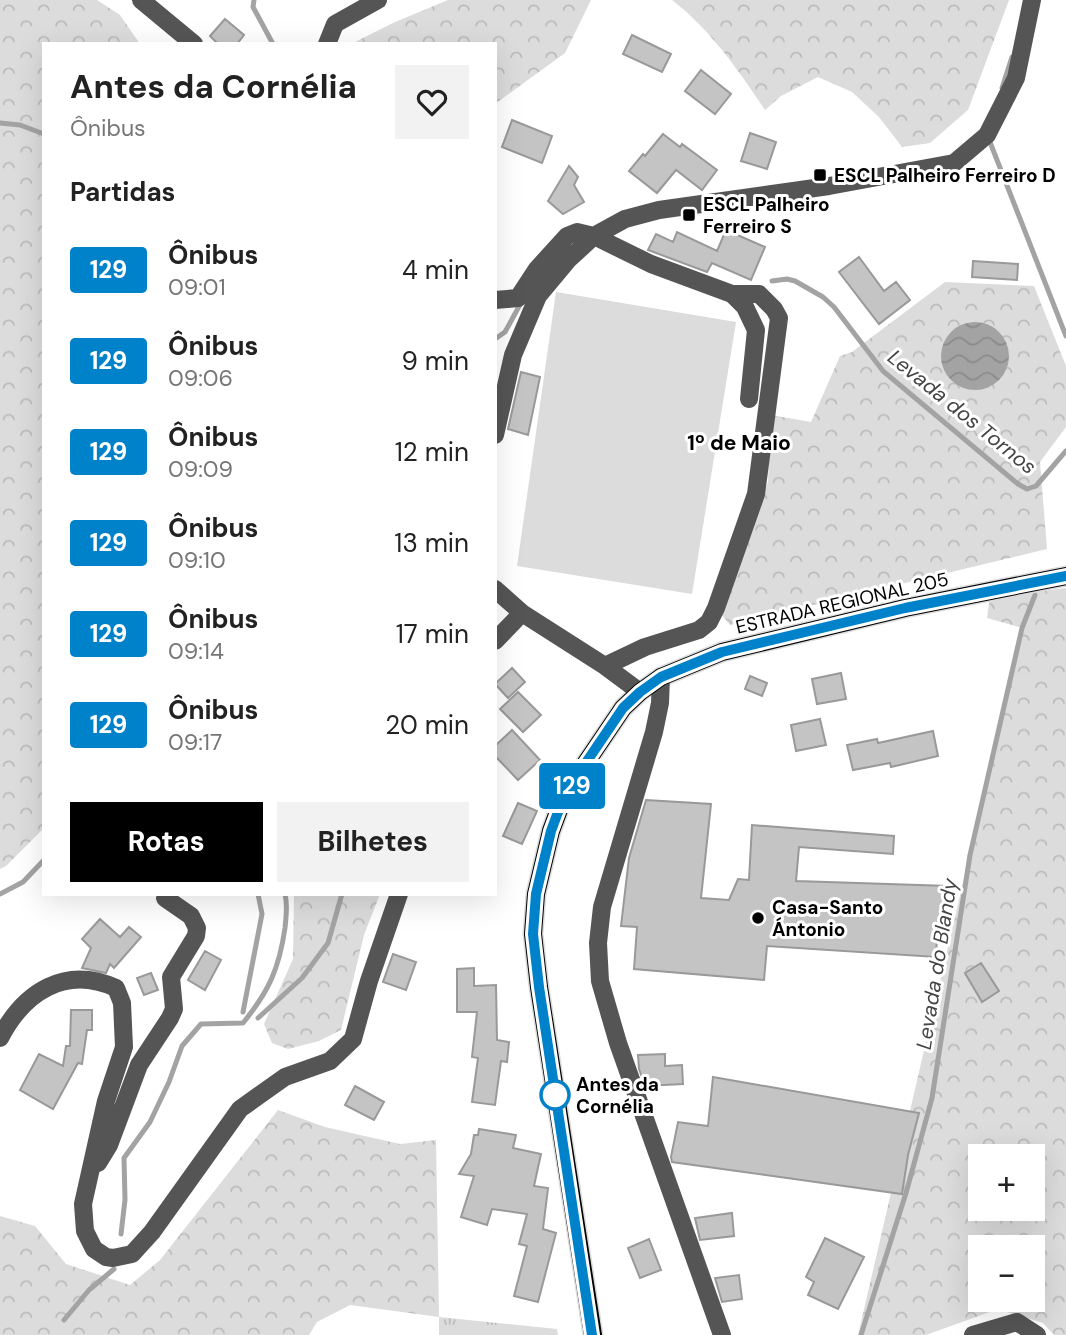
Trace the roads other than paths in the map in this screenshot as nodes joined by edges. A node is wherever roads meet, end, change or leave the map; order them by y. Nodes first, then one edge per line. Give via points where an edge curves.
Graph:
1 (141, 0) edge
2 (378, 0) edge
3 (1032, 0) edge
4 (192, 42) edge
5 (328, 42) edge
6 (594, 236) junction
7 (732, 294) junction
8 (497, 300) edge
9 (749, 399) dead end
10 (497, 426) edge
11 (1066, 576) edge
12 (497, 591) edge
13 (522, 613) junction
14 (497, 639) edge
15 (605, 666) junction
16 (661, 677) junction
17 (640, 692) junction
18 (398, 896) edge
19 (165, 898) dead end
20 (0, 1038) edge
21 (92, 1171) junction
22 (593, 1335) edge
23 (722, 1335) edge
24 (974, 1335) edge
25 (1037, 1335) edge

1 - 4 street
2 - 5 street via 335,24
3 - 6 street via 1016,78 987,135 954,163 659,210 625,219
6 - 7 street via 650,264
6 - 8 street via 577,232 567,236 518,298
6 - 10 street via 538,296 513,355
7 - 9 street via 745,307 756,330
7 - 15 street via 759,294 779,318 756,494 709,622
11 - 16 main road, ESTRADA REGIONAL 205 via 797,633 722,652
12 - 13 street
13 - 14 street
13 - 15 street
15 - 17 street
16 - 17 main road, ESTRADA REGIONAL 205
16 - 23 street via 654,732 602,907 600,981 618,1044
17 - 22 main road, ESTRADA REGIONAL 205 via 623,708 561,804 542,861 533,934
18 - 21 street via 353,1039 330,1061 285,1077 240,1109 152,1232 126,1257 99,1254 85,1230 83,1204
19 - 21 street via 191,916 197,928 195,936 171,977 174,1009 139,1065 109,1145
20 - 21 street via 11,1017 32,995 51,985 79,980 116,988 122,1003 124,1046 106,1101
24 - 25 street via 1017,1322

